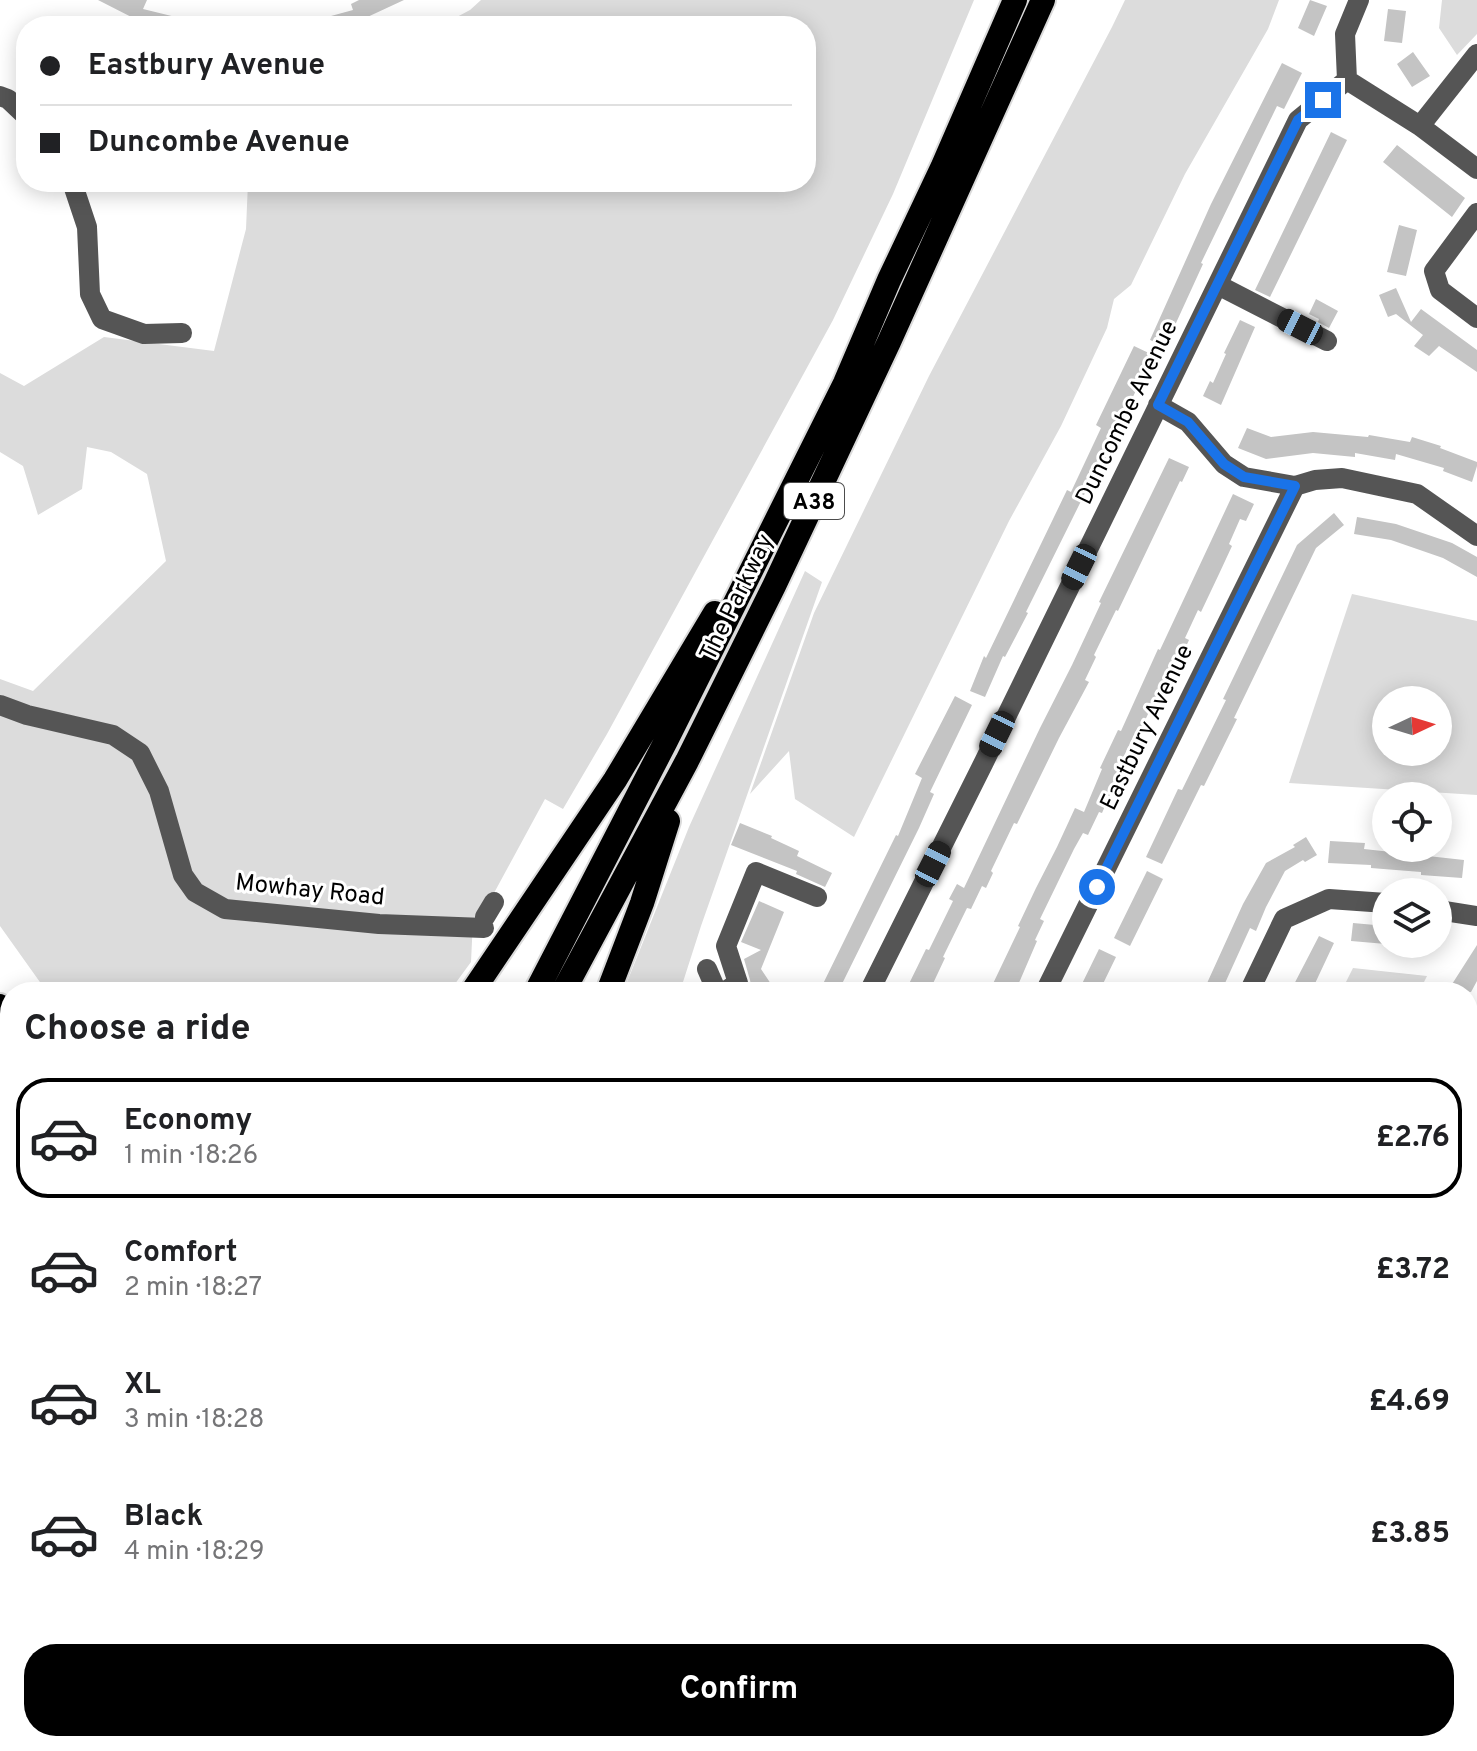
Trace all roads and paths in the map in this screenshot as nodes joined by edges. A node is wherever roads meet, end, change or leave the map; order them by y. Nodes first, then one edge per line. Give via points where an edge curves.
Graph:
1 (1015, 0) edge
2 (1043, 0) edge
3 (1359, 0) edge
4 (1477, 54) edge
5 (1347, 80) junction
6 (1420, 126) junction
7 (1477, 169) edge
8 (75, 192) edge
9 (1477, 213) edge
10 (1218, 285) junction
11 (1477, 318) edge
12 (182, 333) dead end
13 (1327, 341) dead end
14 (1158, 405) junction
15 (1295, 486) junction
16 (791, 491) junction
17 (1477, 536) edge
18 (0, 705) edge
19 (687, 761) junction
20 (817, 897) dead end
21 (1372, 902) edge
22 (1452, 912) edge
23 (488, 916) dead end
24 (1477, 916) edge
25 (707, 969) dead end
26 (479, 982) edge
27 (541, 982) edge
28 (568, 982) edge
29 (612, 982) edge
30 (713, 982) edge
31 (738, 982) edge
32 (874, 982) edge
33 (1050, 982) edge
34 (1254, 982) edge

1 - 16 highway, The Parkway / A38 via 845,383
2 - 19 highway, The Parkway / A38 via 889,342
3 - 5 street via 1345,34
4 - 6 street
5 - 6 street
5 - 10 street, Duncombe Avenue via 1298,120
6 - 7 street
8 - 12 street via 87,227 90,294 102,319 144,334
9 - 11 street via 1434,271 1440,290
10 - 13 street
10 - 14 street, Duncombe Avenue
14 - 15 street via 1188,422 1224,464 1244,477
14 - 32 street, Duncombe Avenue
15 - 17 street via 1342,478 1417,494
15 - 33 street, Eastbury Avenue
16 - 26 highway, A38 via 615,780
16 - 27 highway, The Parkway / A38
18 - 23 street, Mowhay Road via 113,735 140,753 159,791 183,875 195,892 225,909 379,924
19 - 28 highway, The Parkway / A38
19 - 29 highway, A38
20 - 31 street via 756,872 726,946
21 - 34 street via 1329,899 1284,919
22 - 24 street
25 - 30 street

